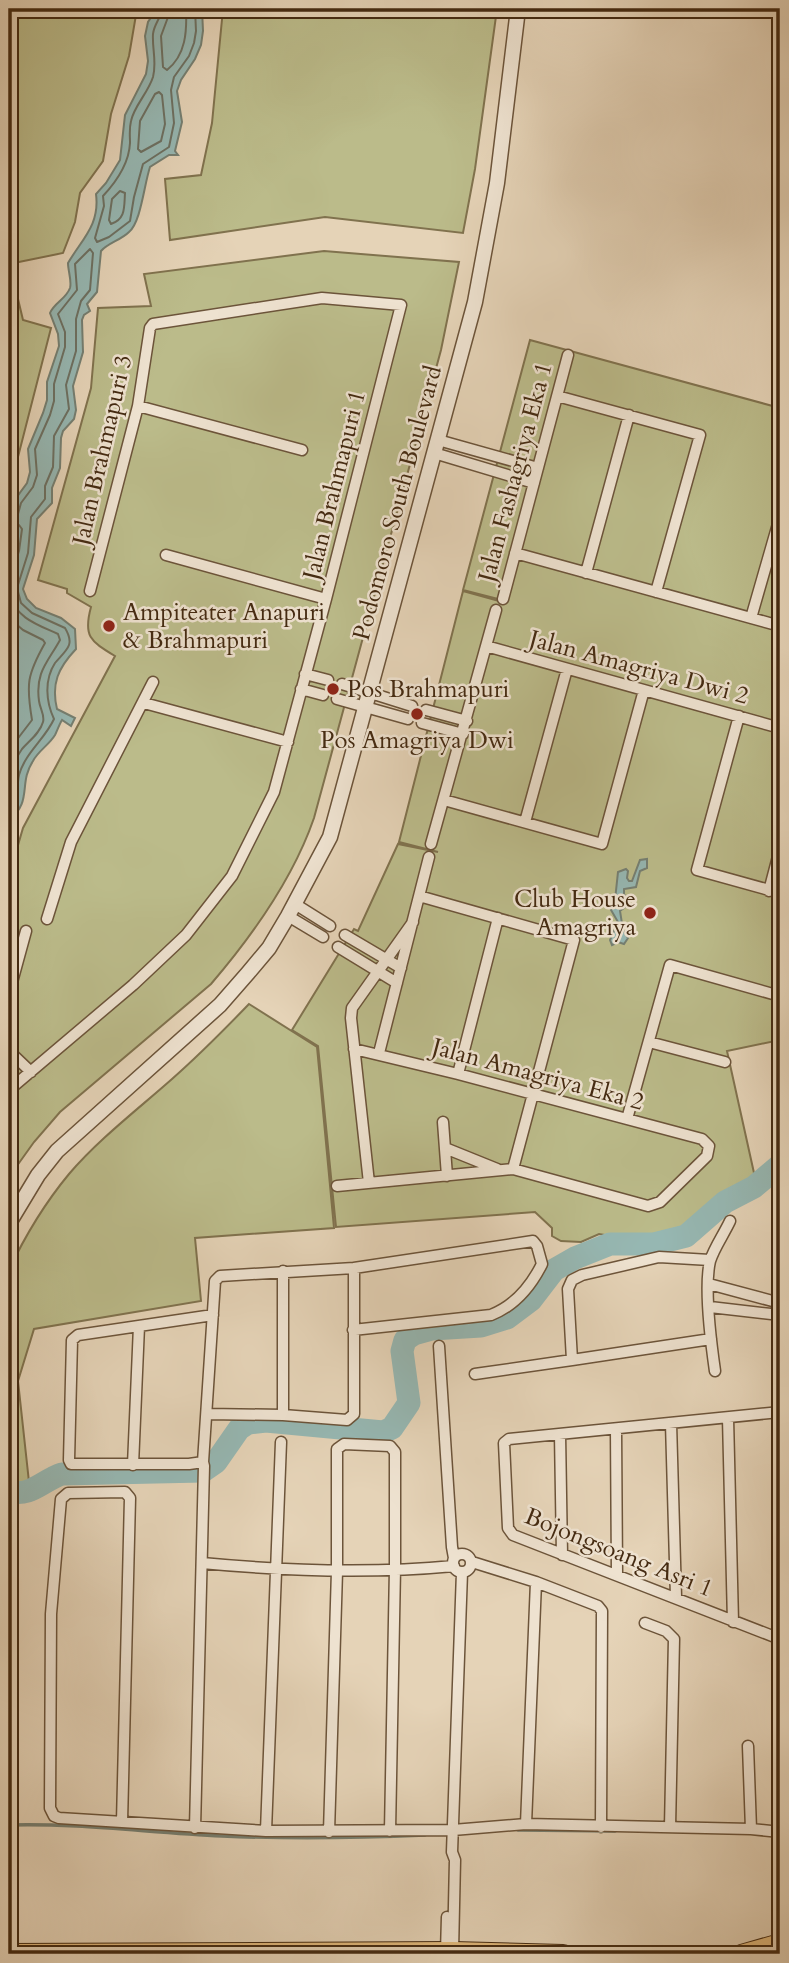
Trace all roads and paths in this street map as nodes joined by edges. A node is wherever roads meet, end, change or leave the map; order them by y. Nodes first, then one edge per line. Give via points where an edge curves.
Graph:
1 (518, 9) edge
2 (158, 322) joint
3 (568, 355) dead end
4 (557, 396) junction
5 (138, 406) junction
6 (629, 415) junction
7 (436, 447) junction
8 (302, 450) dead end
9 (538, 468) junction
10 (534, 483) junction
11 (780, 517) edge
12 (515, 553) junction
13 (166, 555) dead end
14 (586, 573) junction
15 (90, 591) dead end
16 (656, 592) junction
17 (326, 599) junction
18 (503, 599) dead end
19 (496, 610) dead end
20 (751, 618) junction
21 (780, 626) edge
22 (486, 646) junction
23 (567, 668) junction
24 (305, 674) junction
25 (328, 680) dead end
26 (153, 682) dead end
27 (342, 684) dead end
28 (301, 689) junction
29 (643, 690) junction
30 (369, 691) junction
31 (324, 695) dead end
32 (337, 699) dead end
33 (144, 703) junction
34 (412, 706) dead end
35 (365, 707) junction
36 (426, 710) dead end
37 (738, 716) junction
38 (408, 719) dead end
39 (467, 721) junction
40 (422, 723) dead end
41 (780, 728) edge
42 (463, 734) junction
43 (288, 743) junction
44 (444, 800) junction
45 (525, 822) junction
46 (432, 844) dead end
47 (780, 849) edge
48 (429, 857) dead end
49 (775, 892) edge
50 (419, 896) junction
51 (292, 910) junction
52 (498, 918) junction
53 (47, 919) dead end
54 (413, 922) junction
55 (330, 926) dead end
56 (26, 930) dead end
57 (345, 935) dead end
58 (323, 937) dead end
59 (338, 947) dead end
60 (387, 960) junction
61 (401, 968) junction
62 (377, 973) junction
63 (397, 983) junction
64 (9, 993) edge
65 (780, 996) edge
66 (649, 1042) junction
67 (354, 1049) junction
68 (9, 1051) edge
69 (379, 1053) junction
70 (725, 1062) dead end
71 (31, 1072) junction
72 (458, 1073) junction
73 (9, 1090) edge
74 (532, 1094) junction
75 (628, 1119) junction
76 (443, 1122) dead end
77 (445, 1148) junction
78 (513, 1168) junction
79 (500, 1170) junction
80 (447, 1175) junction
81 (369, 1183) junction
82 (337, 1186) dead end
83 (730, 1221) dead end
84 (9, 1223) edge
85 (710, 1260) junction
86 (354, 1268) junction
87 (283, 1272) junction
88 (709, 1284) junction
89 (780, 1303) edge
90 (710, 1307) junction
91 (213, 1315) junction
92 (780, 1315) edge
93 (139, 1326) junction
94 (353, 1330) junction
95 (711, 1339) junction
96 (439, 1346) dead end
97 (572, 1360) junction
98 (715, 1371) dead end
99 (475, 1374) dead end
100 (780, 1412) edge
101 (207, 1414) junction
102 (283, 1415) junction
103 (728, 1418) junction
104 (671, 1423) junction
105 (616, 1429) junction
106 (559, 1434) junction
107 (281, 1441) dead end
108 (133, 1465) junction
109 (204, 1468) junction
110 (562, 1555) junction
111 (472, 1562) junction
112 (202, 1563) junction
113 (457, 1565) junction
114 (395, 1569) junction
115 (276, 1570) junction
116 (337, 1571) junction
117 (617, 1575) junction
118 (536, 1582) junction
119 (676, 1597) junction
120 (733, 1622) junction
121 (645, 1623) dead end
122 (780, 1639) edge
123 (748, 1745) dead end
124 (122, 1822) junction
125 (526, 1824) junction
126 (601, 1827) junction
127 (670, 1827) junction
128 (195, 1828) junction
129 (751, 1829) junction
130 (453, 1830) junction
131 (265, 1831) junction
132 (390, 1831) junction
133 (329, 1832) junction
134 (780, 1832) edge
135 (779, 1947) edge
136 (450, 1952) junction
137 (9, 1953) edge
138 (168, 1953) edge
139 (423, 1953) edge
140 (563, 1954) edge
141 (741, 1954) edge

1 - 7 street, Podomoro South Boulevard via 483,263
2 - 5 street, Jalan Brahmapuri 3 via 150,328
2 - 17 street, Jalan Brahmapuri 1 via 322,298 401,307
3 - 4 street, Jalan Fashagriya Eka 1
4 - 6 street
4 - 9 street, Jalan Fashagriya Eka 1
5 - 8 street
5 - 15 street, Jalan Brahmapuri 3
6 - 14 street
6 - 16 street via 700,435
7 - 9 street
7 - 10 street
7 - 30 street, Podomoro South Boulevard
9 - 10 street, Jalan Fashagriya Eka 1
10 - 12 street, Jalan Fashagriya Eka 1
11 - 20 street
12 - 14 street
12 - 18 street, Jalan Fashagriya Eka 1
13 - 17 street
14 - 16 street
16 - 20 street
17 - 24 street, Jalan Brahmapuri 1
19 - 22 street
20 - 21 street
22 - 23 street, Jalan Amagriya Dwi 2
22 - 39 street
23 - 29 street, Jalan Amagriya Dwi 2
23 - 45 street
24 - 25 street
24 - 28 street, Jalan Brahmapuri 1
26 - 33 street
27 - 30 street
28 - 31 street
28 - 43 street, Jalan Brahmapuri 1
29 - 37 street, Jalan Amagriya Dwi 2
29 - 45 street via 602,844
30 - 34 street
30 - 35 street, Podomoro South Boulevard
32 - 35 street
33 - 43 street
33 - 53 street via 71,842
35 - 38 street
35 - 51 street, Podomoro South Boulevard via 330,837
36 - 39 street
37 - 41 street, Jalan Amagriya Dwi 2
37 - 49 street via 696,870
39 - 42 street
40 - 42 street
42 - 44 street
43 - 71 street, Jalan Brahmapuri 1 via 274,792 232,876 186,935
44 - 45 street
44 - 46 street
47 - 49 street
48 - 50 street
50 - 52 street
50 - 54 street
51 - 55 street
51 - 58 street
51 - 84 street, Podomoro South Boulevard via 269,948 220,1005 57,1151
52 - 72 street
52 - 74 street via 574,940
54 - 60 street
54 - 61 street
56 - 64 street
57 - 60 street
59 - 62 street
60 - 61 street
60 - 62 street
61 - 63 street
62 - 63 street
62 - 67 street via 352,1008
63 - 69 street
65 - 66 street via 670,965
66 - 70 street
66 - 75 street
67 - 69 street, Jalan Amagriya Eka 2
67 - 81 street
68 - 71 street
69 - 72 street, Jalan Amagriya Eka 2
71 - 73 street, Jalan Brahmapuri 1
72 - 74 street, Jalan Amagriya Eka 2
74 - 75 street, Jalan Amagriya Eka 2
74 - 78 street
75 - 78 street, Jalan Amagriya Eka 2 via 702,1139 709,1146 707,1156 660,1202 648,1206
76 - 77 street
77 - 79 street
77 - 80 street
78 - 79 street
79 - 80 street
80 - 81 street
81 - 82 street
83 - 85 street
85 - 88 street
85 - 97 street via 659,1257 572,1280 568,1289
86 - 87 street
86 - 94 street
86 - 94 street via 533,1241 542,1264 505,1310 491,1315
87 - 91 street via 217,1278
87 - 102 street
88 - 89 street
88 - 90 street
90 - 92 street
90 - 95 street
91 - 93 street
91 - 101 street
93 - 108 street
93 - 108 street via 78,1335 72,1340 69,1460 76,1466
94 - 102 street via 352,1419
95 - 97 street
95 - 98 street
96 - 113 street via 452,1547
97 - 99 street
100 - 103 street, Bojongsoang Asri 1
101 - 102 street
101 - 109 street
103 - 104 street, Bojongsoang Asri 1
103 - 120 street
104 - 105 street, Bojongsoang Asri 1
104 - 119 street
105 - 106 street, Bojongsoang Asri 1
105 - 117 street
106 - 110 street
106 - 110 street, Bojongsoang Asri 1 via 509,1438 504,1443 509,1532
107 - 115 street
108 - 109 street
109 - 112 street
110 - 117 street, Bojongsoang Asri 1
111 - 113 street via 471,1567
111 - 113 street via 464,1553
111 - 118 street
112 - 115 street
112 - 128 street
113 - 114 street
113 - 130 street
114 - 116 street
114 - 116 street via 393,1449 344,1444 337,1449
114 - 132 street
115 - 116 street
115 - 131 street
116 - 133 street
117 - 119 street, Bojongsoang Asri 1
118 - 125 street
118 - 126 street via 598,1606 604,1615
119 - 120 street, Bojongsoang Asri 1
120 - 122 street, Bojongsoang Asri 1
121 - 127 street via 674,1639
123 - 129 street
124 - 124 street via 60,1818 50,1808 51,1614 61,1499 68,1493 125,1492 130,1498
124 - 128 street
125 - 126 street
125 - 130 street
126 - 127 street
127 - 129 street
128 - 131 street
129 - 134 street
130 - 132 street
130 - 136 street via 448,1861
131 - 133 street
132 - 133 street
135 - 141 main road
136 - 139 main road
136 - 140 main road
137 - 138 main road
138 - 139 main road

